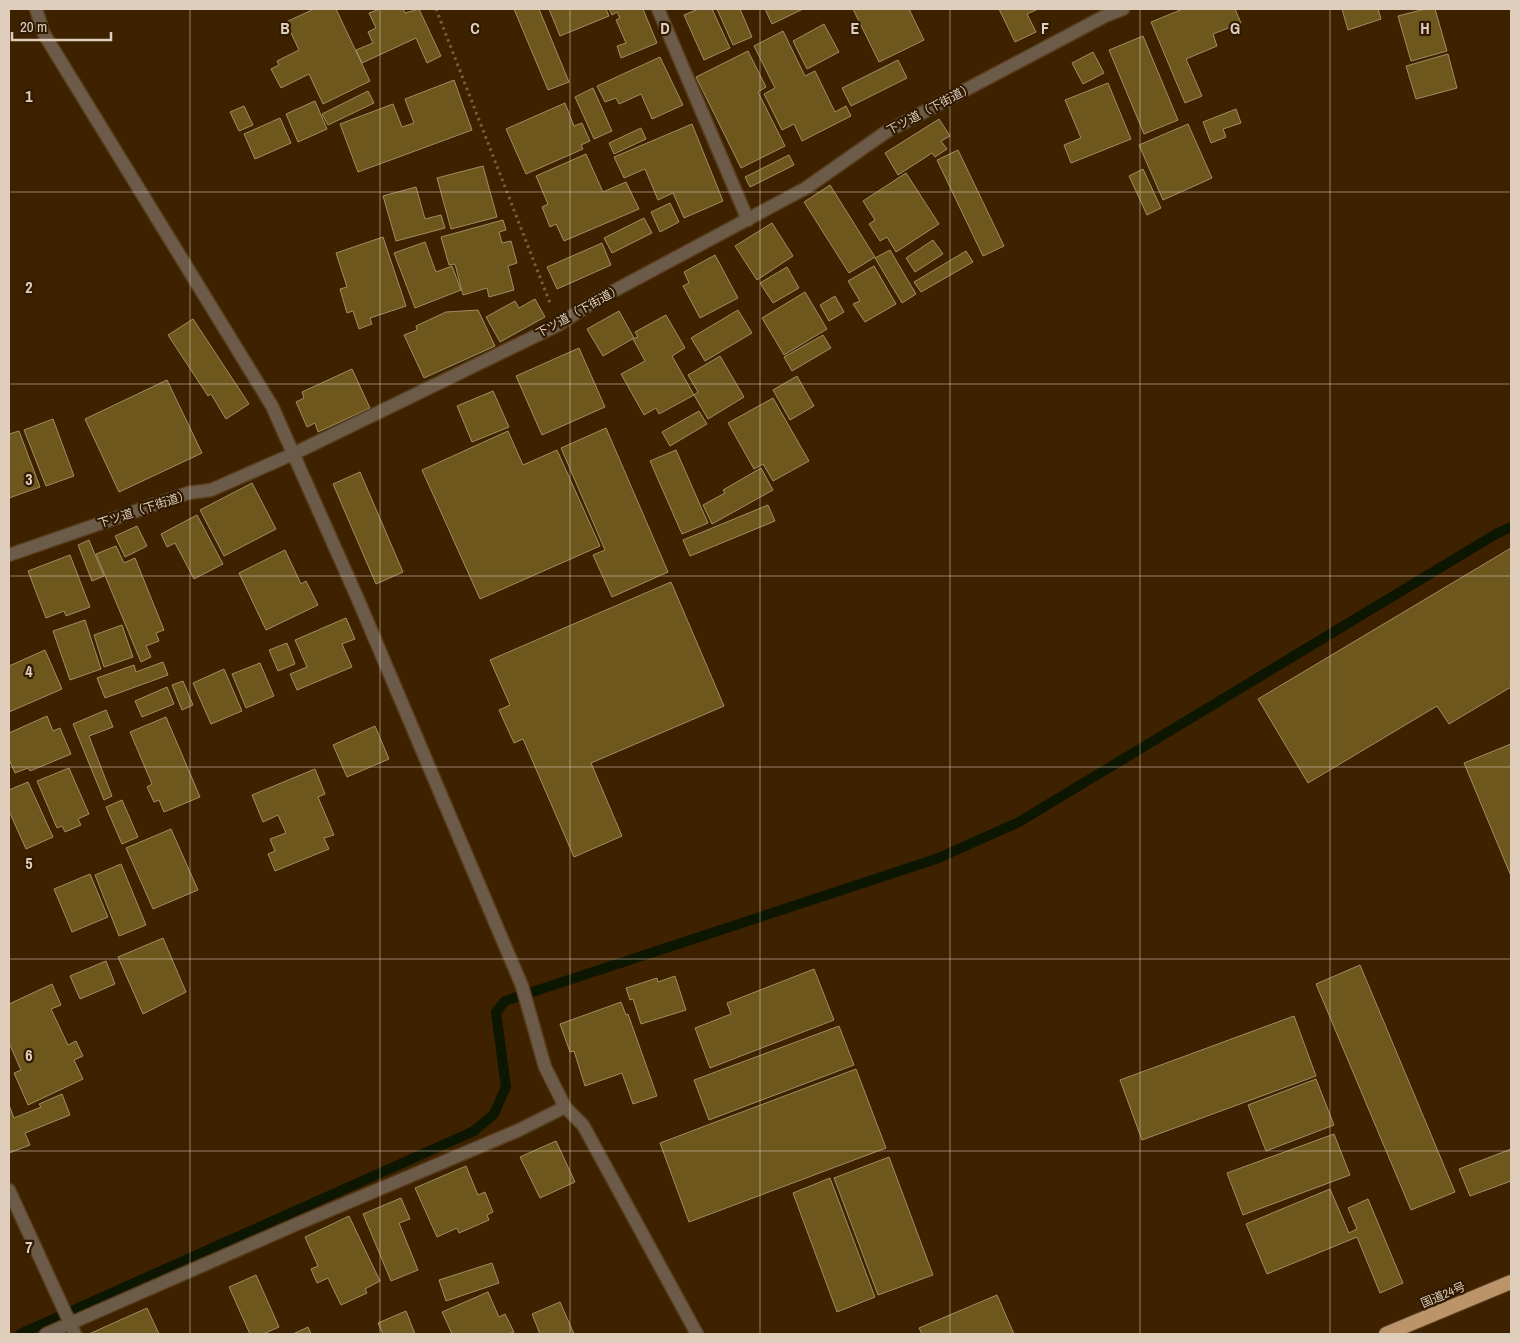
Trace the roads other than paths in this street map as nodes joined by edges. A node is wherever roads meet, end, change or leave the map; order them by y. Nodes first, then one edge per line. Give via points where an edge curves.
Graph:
1 (36, 9) edge
2 (658, 9) edge
3 (1123, 9) edge
4 (748, 220) junction
5 (293, 454) junction
6 (9, 555) edge
7 (565, 1107) junction
8 (9, 1190) edge
9 (1511, 1282) edge
10 (72, 1329) edge
11 (46, 1334) edge
12 (697, 1334) edge
13 (1386, 1334) edge

1 - 5 street via 44,34 272,406
2 - 4 street
3 - 4 street, 下ツ道（下街道） via 886,132 806,188
4 - 5 street, 下ツ道（下街道） via 595,301 558,325
5 - 6 street, 下ツ道（下街道） via 211,490 188,493
5 - 7 street via 522,986 545,1068
7 - 10 street
7 - 12 street via 583,1125
8 - 10 street
9 - 13 highway, 国道24号
10 - 11 street

